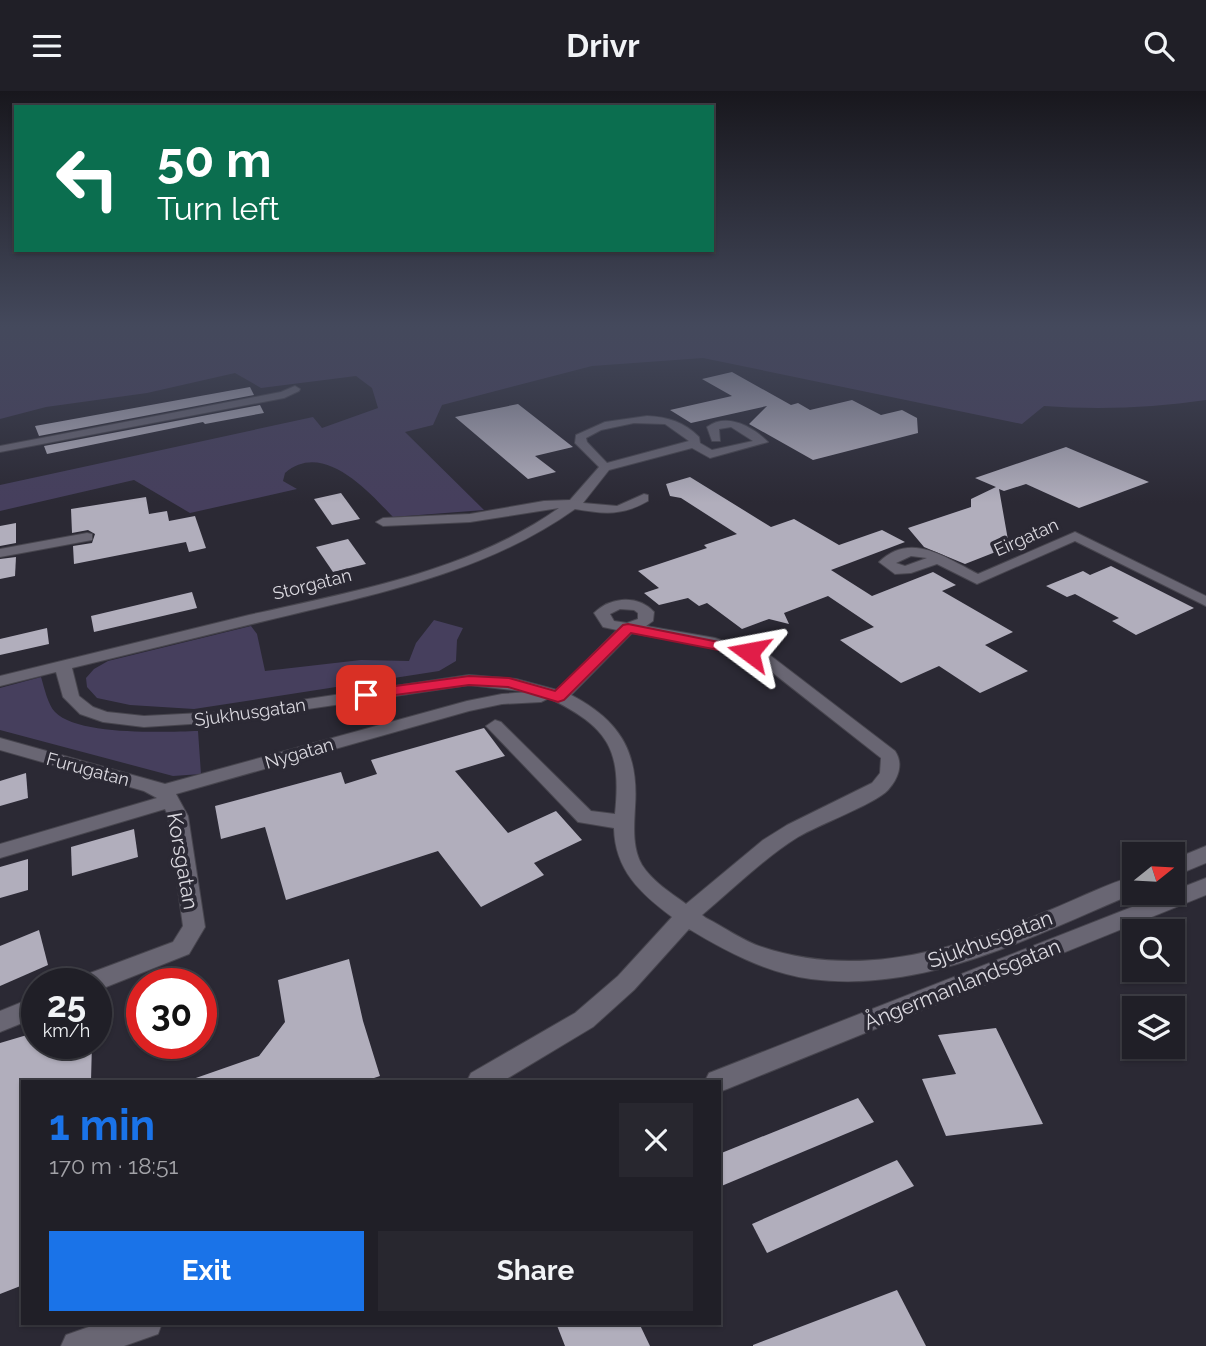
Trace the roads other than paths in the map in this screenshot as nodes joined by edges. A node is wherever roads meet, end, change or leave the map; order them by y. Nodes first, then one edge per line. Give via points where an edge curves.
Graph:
1 (295, 389) dead end
2 (694, 444) junction
3 (0, 449) edge
4 (605, 467) junction
5 (644, 498) dead end
6 (572, 506) junction
7 (383, 522) dead end
8 (87, 537) dead end
9 (0, 553) edge
10 (937, 559) dead end
11 (1206, 601) edge
12 (63, 666) junction
13 (0, 681) edge
14 (558, 697) junction
15 (495, 726) dead end
16 (0, 744) edge
17 (168, 795) junction
18 (622, 822) junction
19 (0, 851) edge
20 (1206, 853) edge
21 (1185, 863) edge
22 (1206, 886) edge
23 (1122, 889) edge
24 (687, 916) junction
25 (112, 975) edge
26 (21, 1013) edge
27 (0, 1022) edge
28 (482, 1080) edge
29 (721, 1080) edge
30 (142, 1325) edge
31 (77, 1346) edge

1 - 3 street via 284,395
2 - 2 street via 710,454 762,442 734,423 720,423 712,428 716,439
2 - 4 street
2 - 4 street via 692,435 660,420 600,426 579,437
4 - 6 street, Storgatan via 592,489
5 - 6 street via 608,511
6 - 7 street via 558,503 469,518
6 - 12 street, Storgatan via 511,543 420,576
8 - 9 street
10 - 11 street, Eirgatan via 976,580 1076,536
12 - 13 street, Storgatan
12 - 14 street, Sjukhusgatan via 70,696 82,708 94,714 151,721 221,717 469,680 509,682
14 - 17 street, Nygatan via 493,700
14 - 18 street, Sjukhusgatan via 582,707 616,742 625,765
14 - 24 street via 628,628 765,659 891,760 888,778 879,788 770,845
15 - 18 street via 585,817
16 - 17 street, Furugatan
17 - 19 street, Nygatan
17 - 25 street, Korsgatan via 178,816 194,927 181,948
18 - 24 street, Sjukhusgatan via 632,868
20 - 21 street
22 - 29 street, Ångermanlandsgatan
23 - 24 street, Sjukhusgatan via 959,954 876,972 826,973 789,967 748,953
24 - 28 street via 626,983 584,1020
26 - 27 street
30 - 31 street

